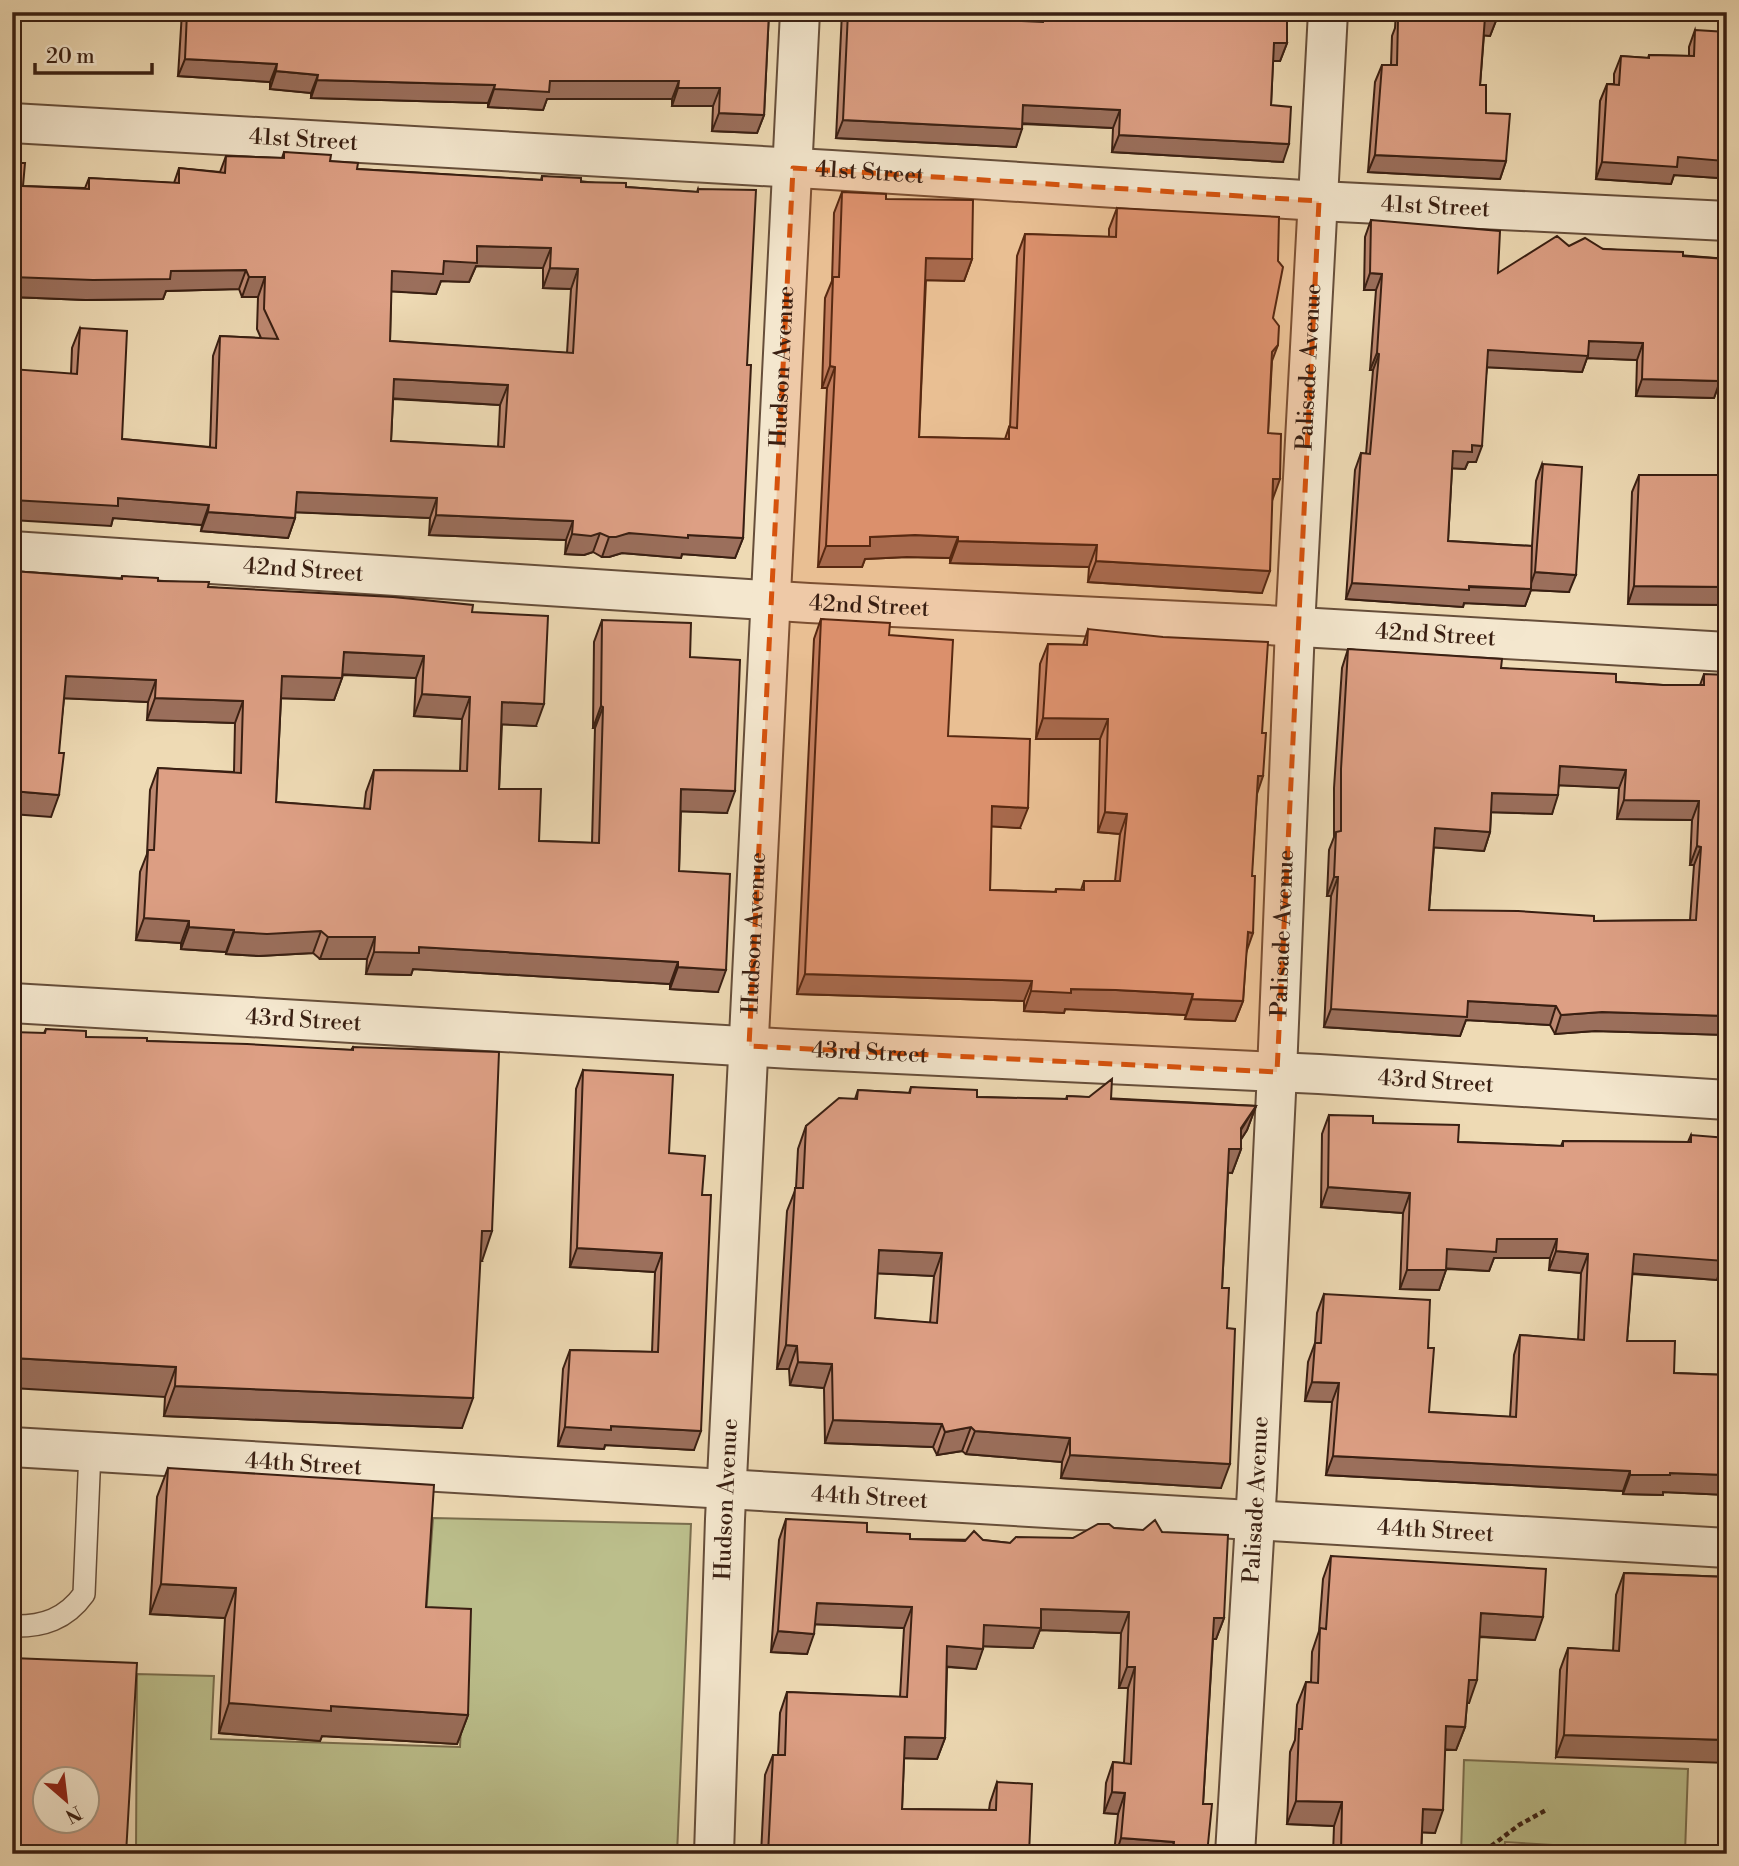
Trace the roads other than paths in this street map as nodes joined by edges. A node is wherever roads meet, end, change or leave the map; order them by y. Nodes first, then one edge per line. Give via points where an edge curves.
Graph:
1 (800, 12) edge
2 (1328, 12) edge
3 (12, 123) edge
4 (793, 168) junction
5 (1319, 201) junction
6 (1727, 221) edge
7 (12, 551) edge
8 (770, 601) junction
9 (1295, 627) junction
10 (1727, 652) edge
11 (12, 1003) edge
12 (749, 1046) junction
13 (1278, 1072) junction
14 (1727, 1100) edge
15 (12, 1447) edge
16 (90, 1451) junction
17 (727, 1488) junction
18 (1255, 1518) junction
19 (1727, 1548) edge
20 (12, 1626) edge
21 (714, 1854) edge
22 (1235, 1854) edge

1 - 4 street, Hudson Avenue
2 - 5 street, Palisade Avenue
3 - 4 street, 41st Street
4 - 5 street, 41st Street
4 - 8 street, Hudson Avenue
5 - 6 street, 41st Street
5 - 9 street, Palisade Avenue
7 - 8 street, 42nd Street
8 - 9 street, 42nd Street
8 - 12 street, Hudson Avenue
9 - 10 street, 42nd Street
9 - 13 street, Palisade Avenue
11 - 12 street, 43rd Street
12 - 13 street, 43rd Street
12 - 17 street, Hudson Avenue
13 - 14 street, 43rd Street
13 - 18 street, Palisade Avenue
15 - 16 street, 44th Street
16 - 17 street, 44th Street
16 - 20 lane via 84,1594 56,1620
17 - 18 street, 44th Street
17 - 21 street, Hudson Avenue
18 - 19 street, 44th Street
18 - 22 street, Palisade Avenue

